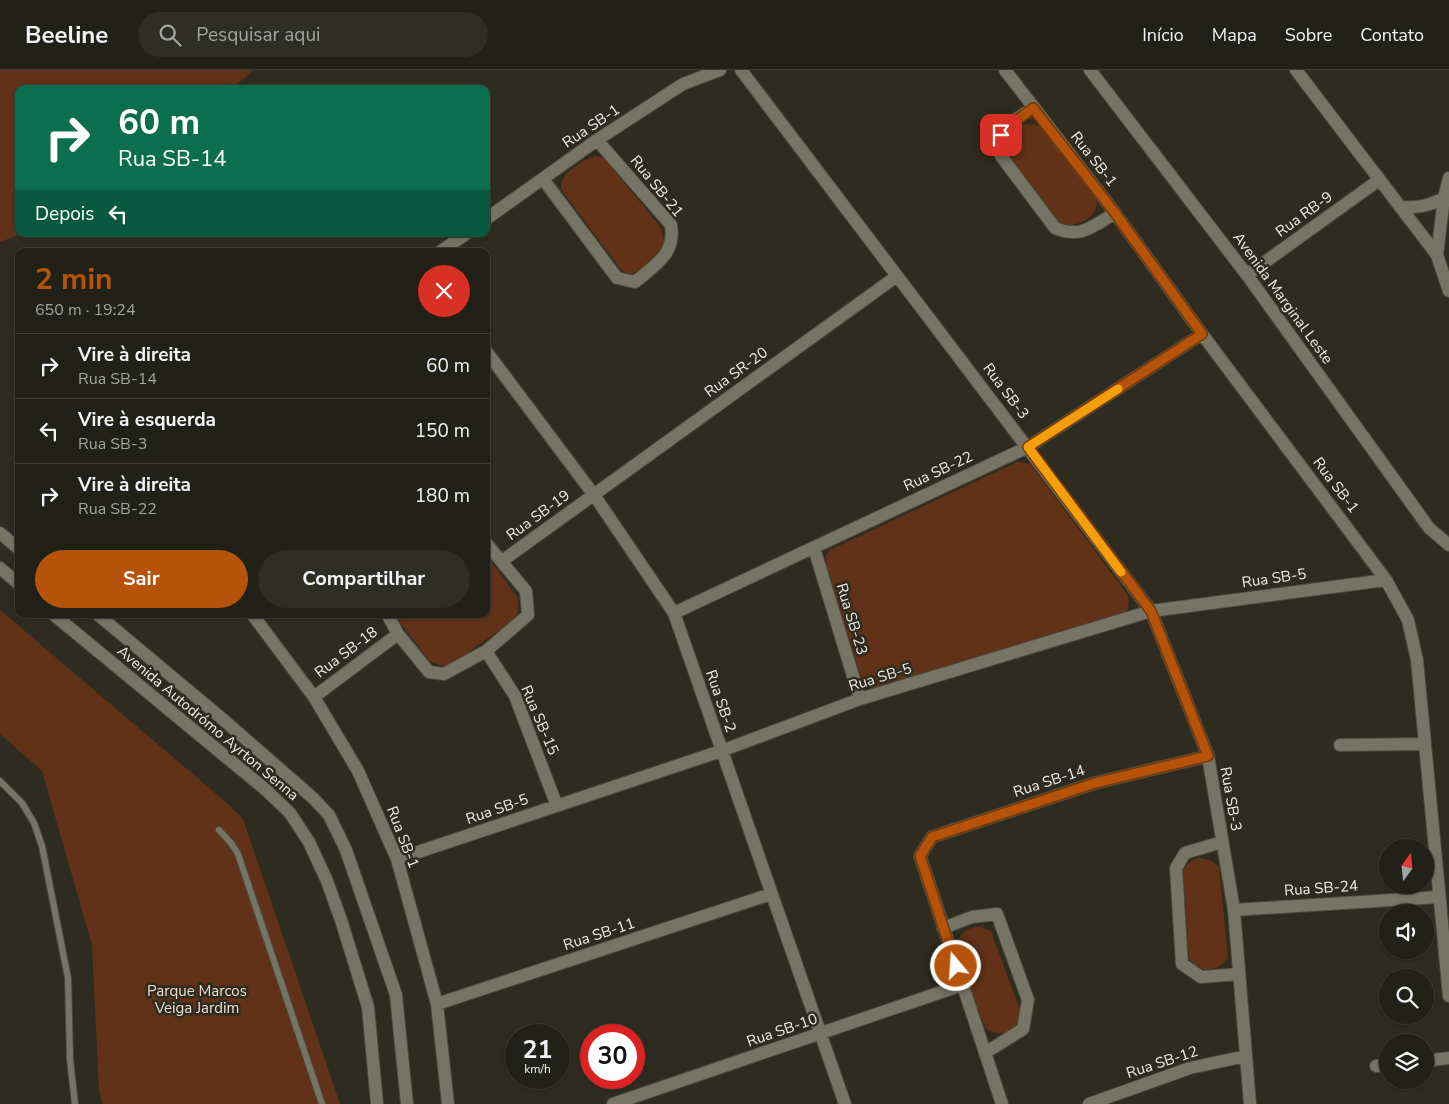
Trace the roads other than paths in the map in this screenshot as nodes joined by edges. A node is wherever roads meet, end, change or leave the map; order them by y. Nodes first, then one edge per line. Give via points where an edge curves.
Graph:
1 (720, 70) edge
2 (741, 70) edge
3 (1005, 70) edge
4 (1090, 70) edge
5 (1296, 70) edge
6 (1033, 108) junction
7 (597, 140) junction
8 (543, 178) junction
9 (1449, 178) edge
10 (1379, 180) junction
11 (1444, 198) junction
12 (1400, 207) junction
13 (1115, 213) junction
14 (490, 216) edge
15 (462, 237) edge
16 (445, 248) edge
17 (1437, 256) junction
18 (1248, 275) junction
19 (897, 276) junction
20 (1449, 291) edge
21 (1202, 334) junction
22 (490, 356) edge
23 (1028, 447) junction
24 (594, 495) junction
25 (0, 533) edge
26 (1449, 545) edge
27 (15, 546) edge
28 (490, 547) edge
29 (814, 548) junction
30 (502, 561) junction
31 (0, 568) edge
32 (1386, 580) junction
33 (15, 581) edge
34 (1151, 611) junction
35 (674, 613) junction
36 (59, 618) edge
37 (102, 618) edge
38 (255, 618) edge
39 (388, 618) edge
40 (398, 634) junction
41 (486, 651) junction
42 (314, 697) junction
43 (860, 700) junction
44 (1425, 744) junction
45 (1340, 745) dead end
46 (721, 751) junction
47 (1208, 756) junction
48 (0, 781) edge
49 (557, 806) junction
50 (219, 830) dead end
51 (1222, 842) junction
52 (397, 859) junction
53 (772, 894) junction
54 (1439, 897) junction
55 (1234, 910) junction
56 (943, 928) junction
57 (1239, 974) junction
58 (962, 985) junction
59 (1449, 996) edge
60 (436, 1004) junction
61 (821, 1034) junction
62 (985, 1053) junction
63 (1246, 1056) junction
64 (1449, 1058) edge
65 (1434, 1060) edge
66 (76, 1104) edge
67 (322, 1104) edge
68 (377, 1104) edge
69 (407, 1104) edge
70 (448, 1104) edge
71 (613, 1104) edge
72 (845, 1104) edge
73 (1002, 1104) edge
74 (1089, 1104) edge
75 (1250, 1104) edge

1 - 7 street, Rua SB-1 via 683,84
2 - 19 street, Rua SB-3
3 - 6 street, Rua SB-1
4 - 18 street, Avenida Marginal Leste
5 - 10 street
6 - 13 street, Rua SB-1
6 - 13 street via 1008,127 998,144 1001,156 1055,228 1080,233
7 - 8 street, Rua SB-1
7 - 8 street, Rua SB-21 via 671,224 667,254 635,282 616,278
8 - 14 street, Rua SB-1
9 - 11 street
10 - 12 street
10 - 18 street, Rua RB-9
11 - 12 street via 1431,205
11 - 17 street
12 - 17 street
13 - 21 street, Rua SB-1
15 - 16 street
17 - 20 street
18 - 26 street, Avenida Marginal Leste via 1429,528
19 - 23 street, Rua SB-3
19 - 24 street, Rua SR-20
21 - 23 street, Rua SB-22
21 - 32 street, Rua SB-1
22 - 24 street, Rua SB-2
23 - 29 street, Rua SB-22
23 - 34 street, Rua SB-3
24 - 30 street, Rua SB-19
24 - 35 street, Rua SB-2
25 - 27 street
28 - 30 street, Rua SB-19
29 - 35 street, Rua SB-22
29 - 43 street, Rua SB-23
30 - 41 street, Rua SB-19 via 526,591 528,615
31 - 33 street
32 - 34 street, Rua SB-5
32 - 44 street, Rua SB-1 via 1408,620 1417,660
34 - 43 street, Rua SB-5
34 - 47 street, Rua SB-3
35 - 46 street, Rua SB-2
36 - 68 street, Avenida Autodrómo Ayrton Senna via 266,790 290,813 309,842 341,920 368,1007
37 - 69 street, Avenida Autodrómo Ayrton Senna via 219,716 329,815 346,850 396,995
38 - 42 street, Rua SB-1
39 - 40 street, Rua SB-18
40 - 41 street, Rua SB-18 via 429,672 444,674
40 - 42 street, Rua SB-18
41 - 49 street, Rua SB-15 via 515,696
42 - 52 street, Rua SB-1 via 358,771
43 - 46 street, Rua SB-5
44 - 45 street
44 - 54 street, Rua SB-1
46 - 49 street, Rua SB-5
46 - 53 street, Rua SB-2
47 - 51 street, Rua SB-3
47 - 56 street, Rua SB-14 via 1095,783 932,837 920,856
48 - 66 lane via 22,803 42,846 68,978 70,1059
49 - 52 street, Rua SB-5
50 - 67 lane via 238,854
51 - 55 street, Rua SB-3
51 - 57 street, Rua SB-3 via 1185,853 1176,868 1182,964 1200,977
52 - 60 street, Rua SB-1
53 - 60 street, Rua SB-11
53 - 61 street, Rua SB-2
54 - 55 street, Rua SB-24
54 - 59 street, Rua SB-1
55 - 57 street, Rua SB-3
56 - 58 street
56 - 62 street via 997,914 1028,1000 1023,1028
57 - 63 street, Rua SB-3
58 - 61 street, Rua SB-10
58 - 62 street
60 - 70 street, Rua SB-1
61 - 71 street, Rua SB-10
61 - 72 street, Rua SB-2
62 - 73 street
63 - 74 street, Rua SB-12 via 1190,1068
63 - 75 street, Rua SB-3
64 - 65 street

